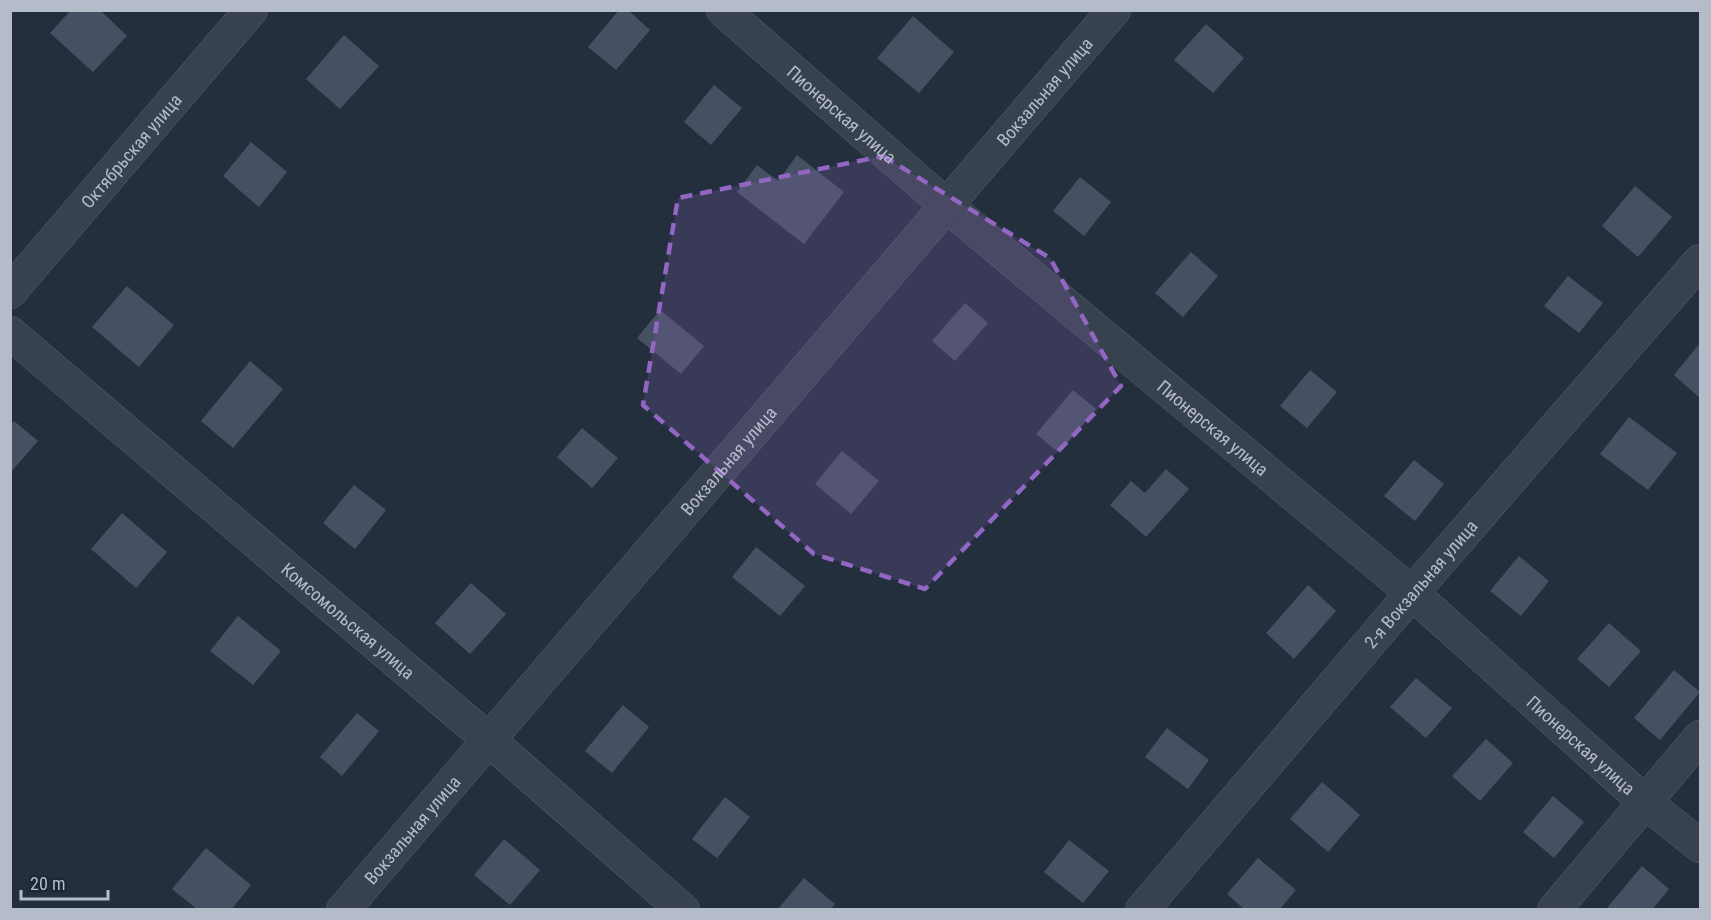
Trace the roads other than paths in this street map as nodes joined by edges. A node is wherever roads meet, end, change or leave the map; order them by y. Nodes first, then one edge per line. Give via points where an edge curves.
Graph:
1 (251, 10) edge
2 (723, 10) edge
3 (1114, 10) edge
4 (947, 206) junction
5 (1701, 261) edge
6 (10, 292) edge
7 (10, 333) edge
8 (1412, 593) junction
9 (1701, 737) edge
10 (489, 740) junction
11 (1645, 802) junction
12 (1701, 846) edge
13 (343, 909) edge
14 (683, 909) edge
15 (1142, 909) edge
16 (1554, 909) edge

1 - 6 street, Октябрьская улица
2 - 4 street, Пионерская улица
3 - 4 street, Вокзальная улица
4 - 8 street, Пионерская улица
4 - 10 street, Вокзальная улица
5 - 8 street, 2-я Вокзальная улица
7 - 10 street, Комсомольская улица
8 - 11 street, Пионерская улица
8 - 15 street, 2-я Вокзальная улица
9 - 11 street
10 - 13 street, Вокзальная улица
10 - 14 street, Комсомольская улица
11 - 12 street, Пионерская улица
11 - 16 street

